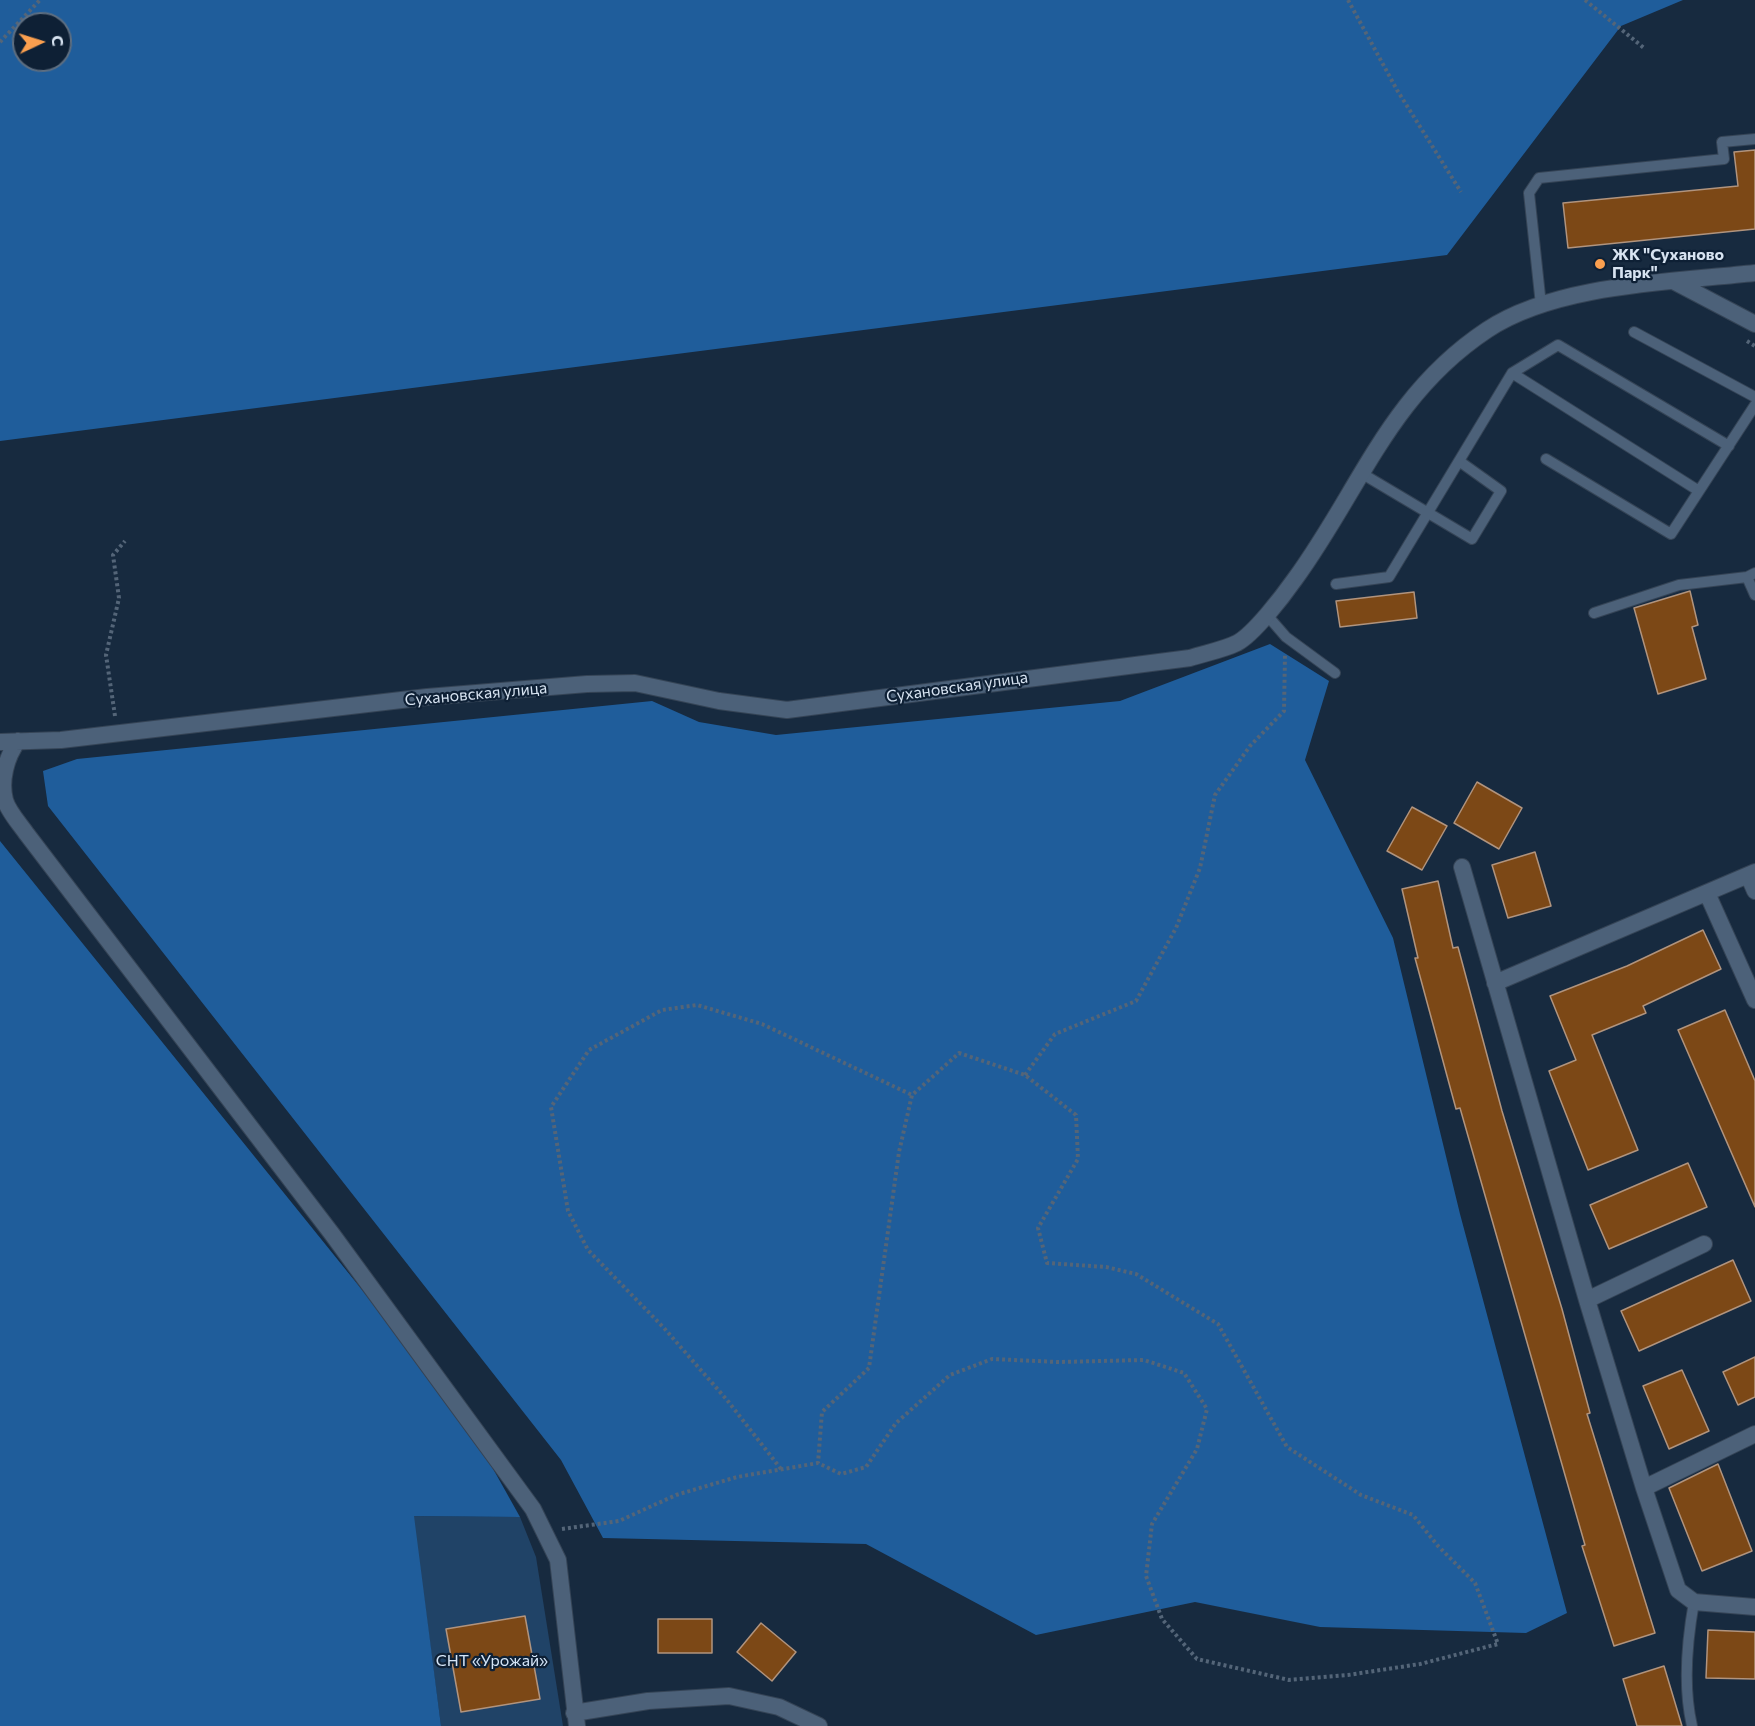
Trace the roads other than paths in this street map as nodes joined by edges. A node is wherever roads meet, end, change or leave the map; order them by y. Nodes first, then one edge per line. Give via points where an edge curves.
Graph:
1 (1755, 139) edge
2 (1755, 273) edge
3 (1675, 282) junction
4 (1541, 305) junction
5 (1755, 324) edge
6 (1634, 333) dead end
7 (1512, 373) junction
8 (1755, 397) edge
9 (1755, 405) edge
10 (1730, 446) junction
11 (1546, 459) dead end
12 (1459, 461) junction
13 (1361, 473) junction
14 (1699, 491) junction
15 (1426, 511) junction
16 (1751, 575) edge
17 (1336, 584) dead end
18 (1755, 595) edge
19 (1594, 613) dead end
20 (1266, 614) junction
21 (1335, 673) dead end
22 (18, 741) junction
23 (0, 742) edge
24 (1461, 867) dead end
25 (1751, 873) edge
26 (1755, 891) edge
27 (1707, 893) junction
28 (1495, 983) junction
29 (1755, 1000) edge
30 (1704, 1244) dead end
31 (1587, 1300) junction
32 (1755, 1434) edge
33 (1644, 1488) junction
34 (1694, 1602) junction
35 (1755, 1607) edge
36 (576, 1720) edge
37 (819, 1726) edge
38 (1692, 1726) edge

1 - 4 lane via 1722,142 1724,159 1539,178 1529,193
2 - 3 street, Сухановская улица
3 - 4 street, Сухановская улица
3 - 5 street
4 - 13 street, Сухановская улица via 1487,330 1432,375 1410,398
6 - 8 lane
7 - 10 lane via 1558,345
7 - 12 lane
7 - 14 lane
9 - 10 lane
10 - 14 lane
11 - 14 lane via 1671,534
12 - 15 lane
12 - 15 lane via 1501,491 1472,539
13 - 15 lane
13 - 20 street, Сухановская улица via 1301,571
15 - 17 lane via 1389,577
16 - 18 lane
16 - 19 lane via 1679,585
20 - 21 lane via 1286,637
20 - 22 street, Сухановская улица via 1238,643 1190,658 787,710 719,701 635,683 587,684 427,697 114,735
22 - 23 street, Сухановская улица
22 - 36 street via 9,752 3,781 5,801 26,833 332,1234 532,1509 558,1560
24 - 28 street
25 - 26 street
25 - 27 street
27 - 28 street
27 - 29 street
28 - 31 street
30 - 31 street
31 - 33 street
32 - 33 street
33 - 34 street via 1678,1590
34 - 35 street
34 - 38 lane via 1688,1674
36 - 37 street via 648,1701 729,1696 779,1707

